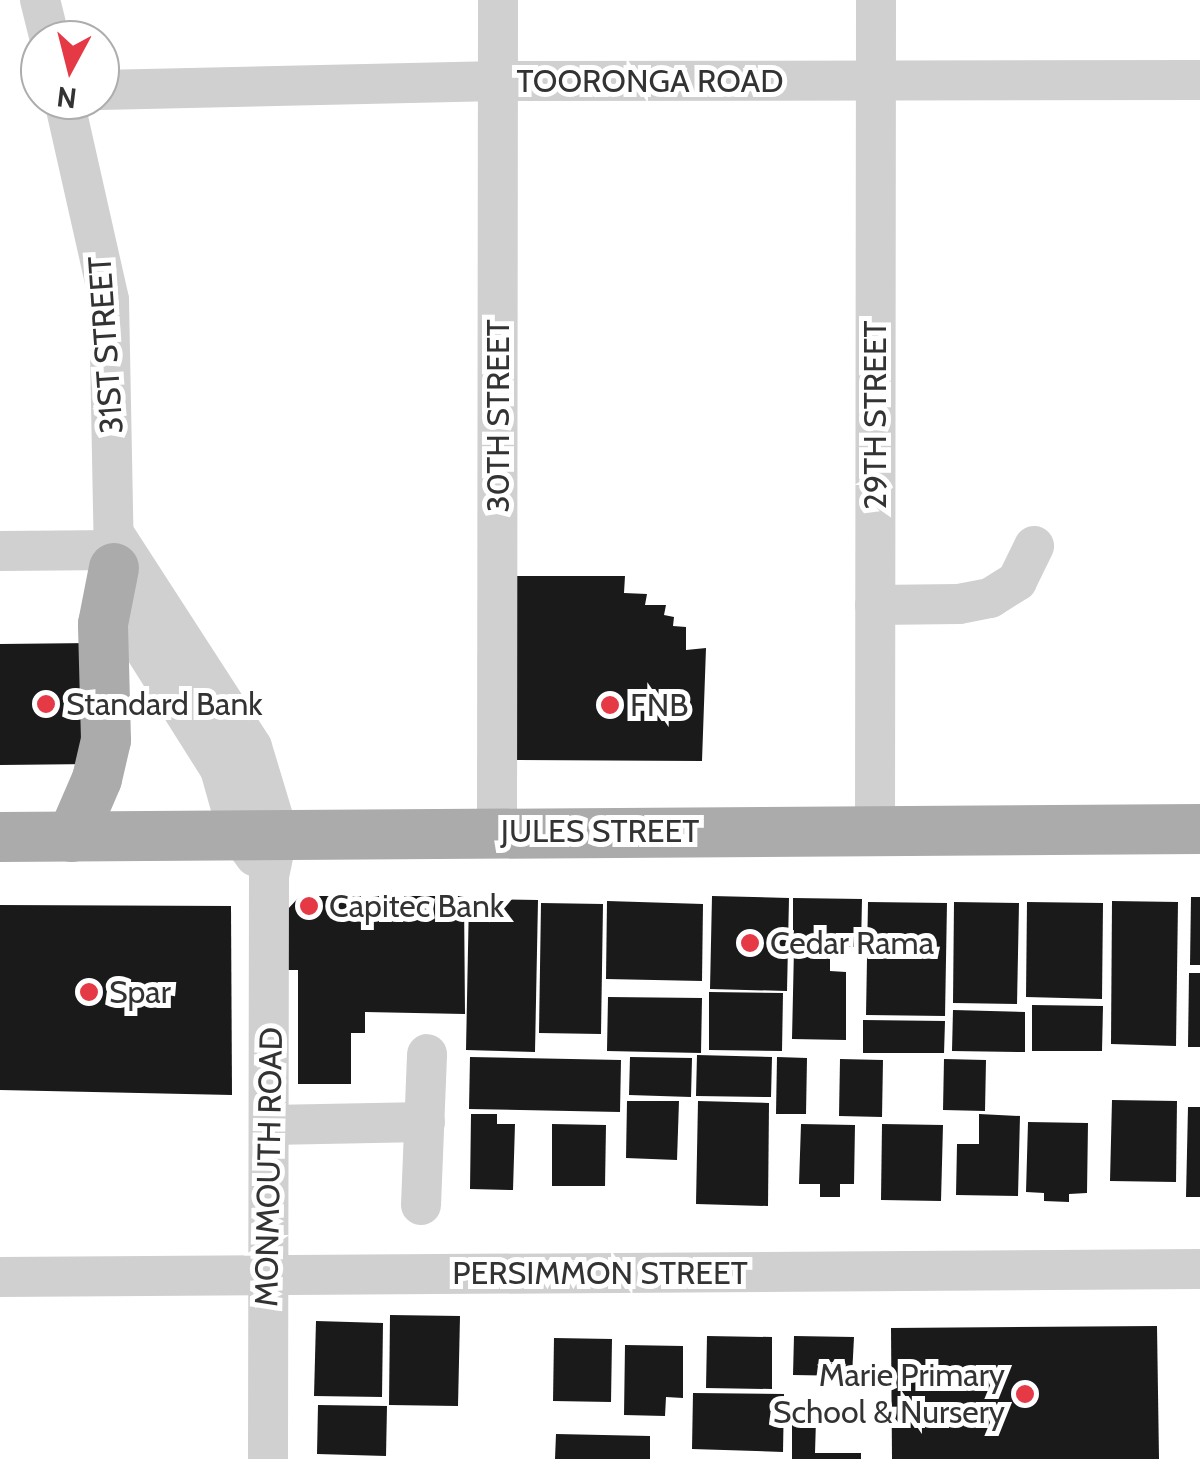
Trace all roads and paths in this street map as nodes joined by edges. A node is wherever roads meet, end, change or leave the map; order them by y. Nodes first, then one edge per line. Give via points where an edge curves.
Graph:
1 (498, 0) edge
2 (876, 0) edge
3 (876, 80) junction
4 (1200, 80) edge
5 (500, 82) junction
6 (120, 90) edge
7 (68, 120) edge
8 (1034, 546) dead end
9 (115, 551) junction
10 (0, 552) edge
11 (875, 605) junction
12 (1200, 829) edge
13 (875, 830) junction
14 (497, 832) junction
15 (0, 837) edge
16 (72, 838) junction
17 (262, 847) junction
18 (426, 1054) dead end
19 (425, 1122) junction
20 (270, 1125) junction
21 (421, 1205) dead end
22 (1200, 1270) edge
23 (267, 1275) junction
24 (0, 1277) edge
25 (268, 1459) edge

1 - 5 street, 30TH STREET
2 - 3 street, 29TH STREET
3 - 4 street, TOORONGA ROAD
3 - 5 street, TOORONGA ROAD
3 - 11 street, 29TH STREET
5 - 6 street, TOORONGA ROAD
5 - 14 street, 30TH STREET
7 - 9 street, 31ST STREET via 109,300
8 - 11 street via 1016,581 990,598
9 - 10 street
9 - 16 main road via 104,602 106,740
9 - 17 street, 31ST STREET via 133,631
11 - 13 street, 29TH STREET
12 - 13 main road, JULES STREET
13 - 14 main road, JULES STREET
14 - 17 main road, JULES STREET
15 - 16 main road, JULES STREET
16 - 17 main road, JULES STREET
17 - 20 street, MONMOUTH ROAD
18 - 19 street
19 - 20 street
19 - 21 street
20 - 23 street, MONMOUTH ROAD
22 - 23 street, PERSIMMON STREET
23 - 24 street, PERSIMMON STREET
23 - 25 street, MONMOUTH ROAD

